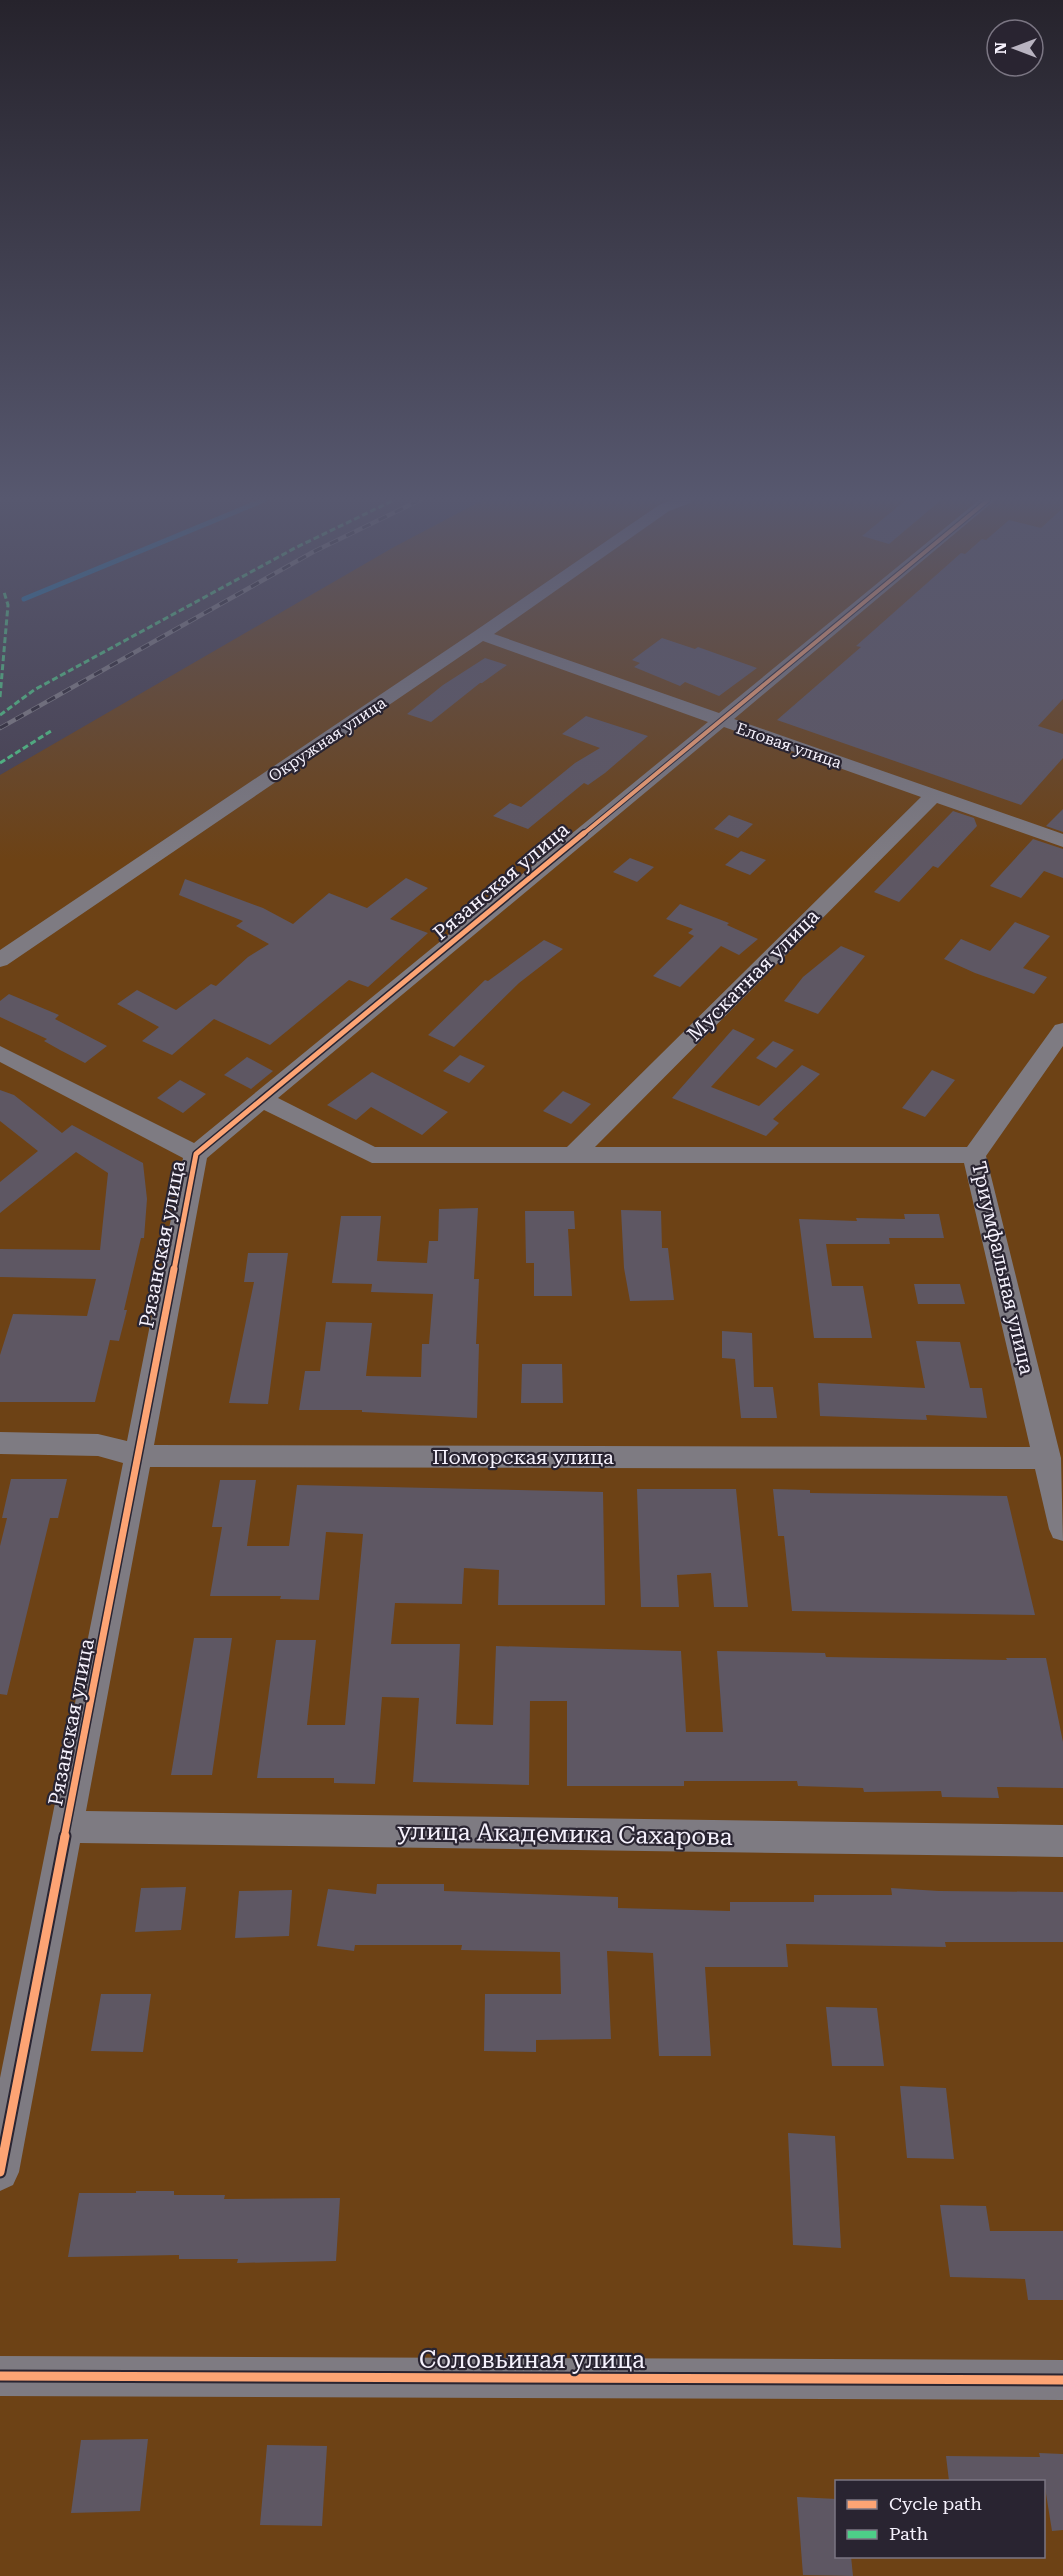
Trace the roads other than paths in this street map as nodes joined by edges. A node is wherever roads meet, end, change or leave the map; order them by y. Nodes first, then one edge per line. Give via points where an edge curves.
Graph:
1 (502, 620) edge
2 (842, 620) edge
3 (481, 635) junction
4 (720, 721) junction
5 (933, 795) junction
6 (1063, 841) edge
7 (0, 960) edge
8 (1063, 1030) edge
9 (0, 1053) edge
10 (262, 1100) junction
11 (196, 1154) junction
12 (573, 1155) junction
13 (974, 1155) junction
14 (0, 1443) edge
15 (139, 1456) junction
16 (1047, 1458) junction
17 (1063, 1530) edge
18 (67, 1827) junction
19 (1063, 1841) edge
20 (0, 2172) edge
21 (0, 2376) edge
22 (1063, 2380) edge

1 - 3 street, Окружная улица
2 - 4 street, Рязанская улица
3 - 4 street, Еловая улица
3 - 7 street, Окружная улица
4 - 5 street, Еловая улица
4 - 10 street, Рязанская улица
5 - 6 street, Еловая улица
5 - 12 street, Мускатная улица
8 - 13 street, Триумфальная улица
9 - 11 street
10 - 11 street, Рязанская улица
10 - 12 street via 372,1155
11 - 15 street, Рязанская улица
12 - 13 street
13 - 16 street, Триумфальная улица
14 - 15 street, Поморская улица via 98,1445
15 - 16 street, Поморская улица
15 - 18 street, Рязанская улица
16 - 17 street, Триумфальная улица
18 - 19 street, улица Академика Сахарова
18 - 20 street, Рязанская улица
21 - 22 street, Соловьиная улица

